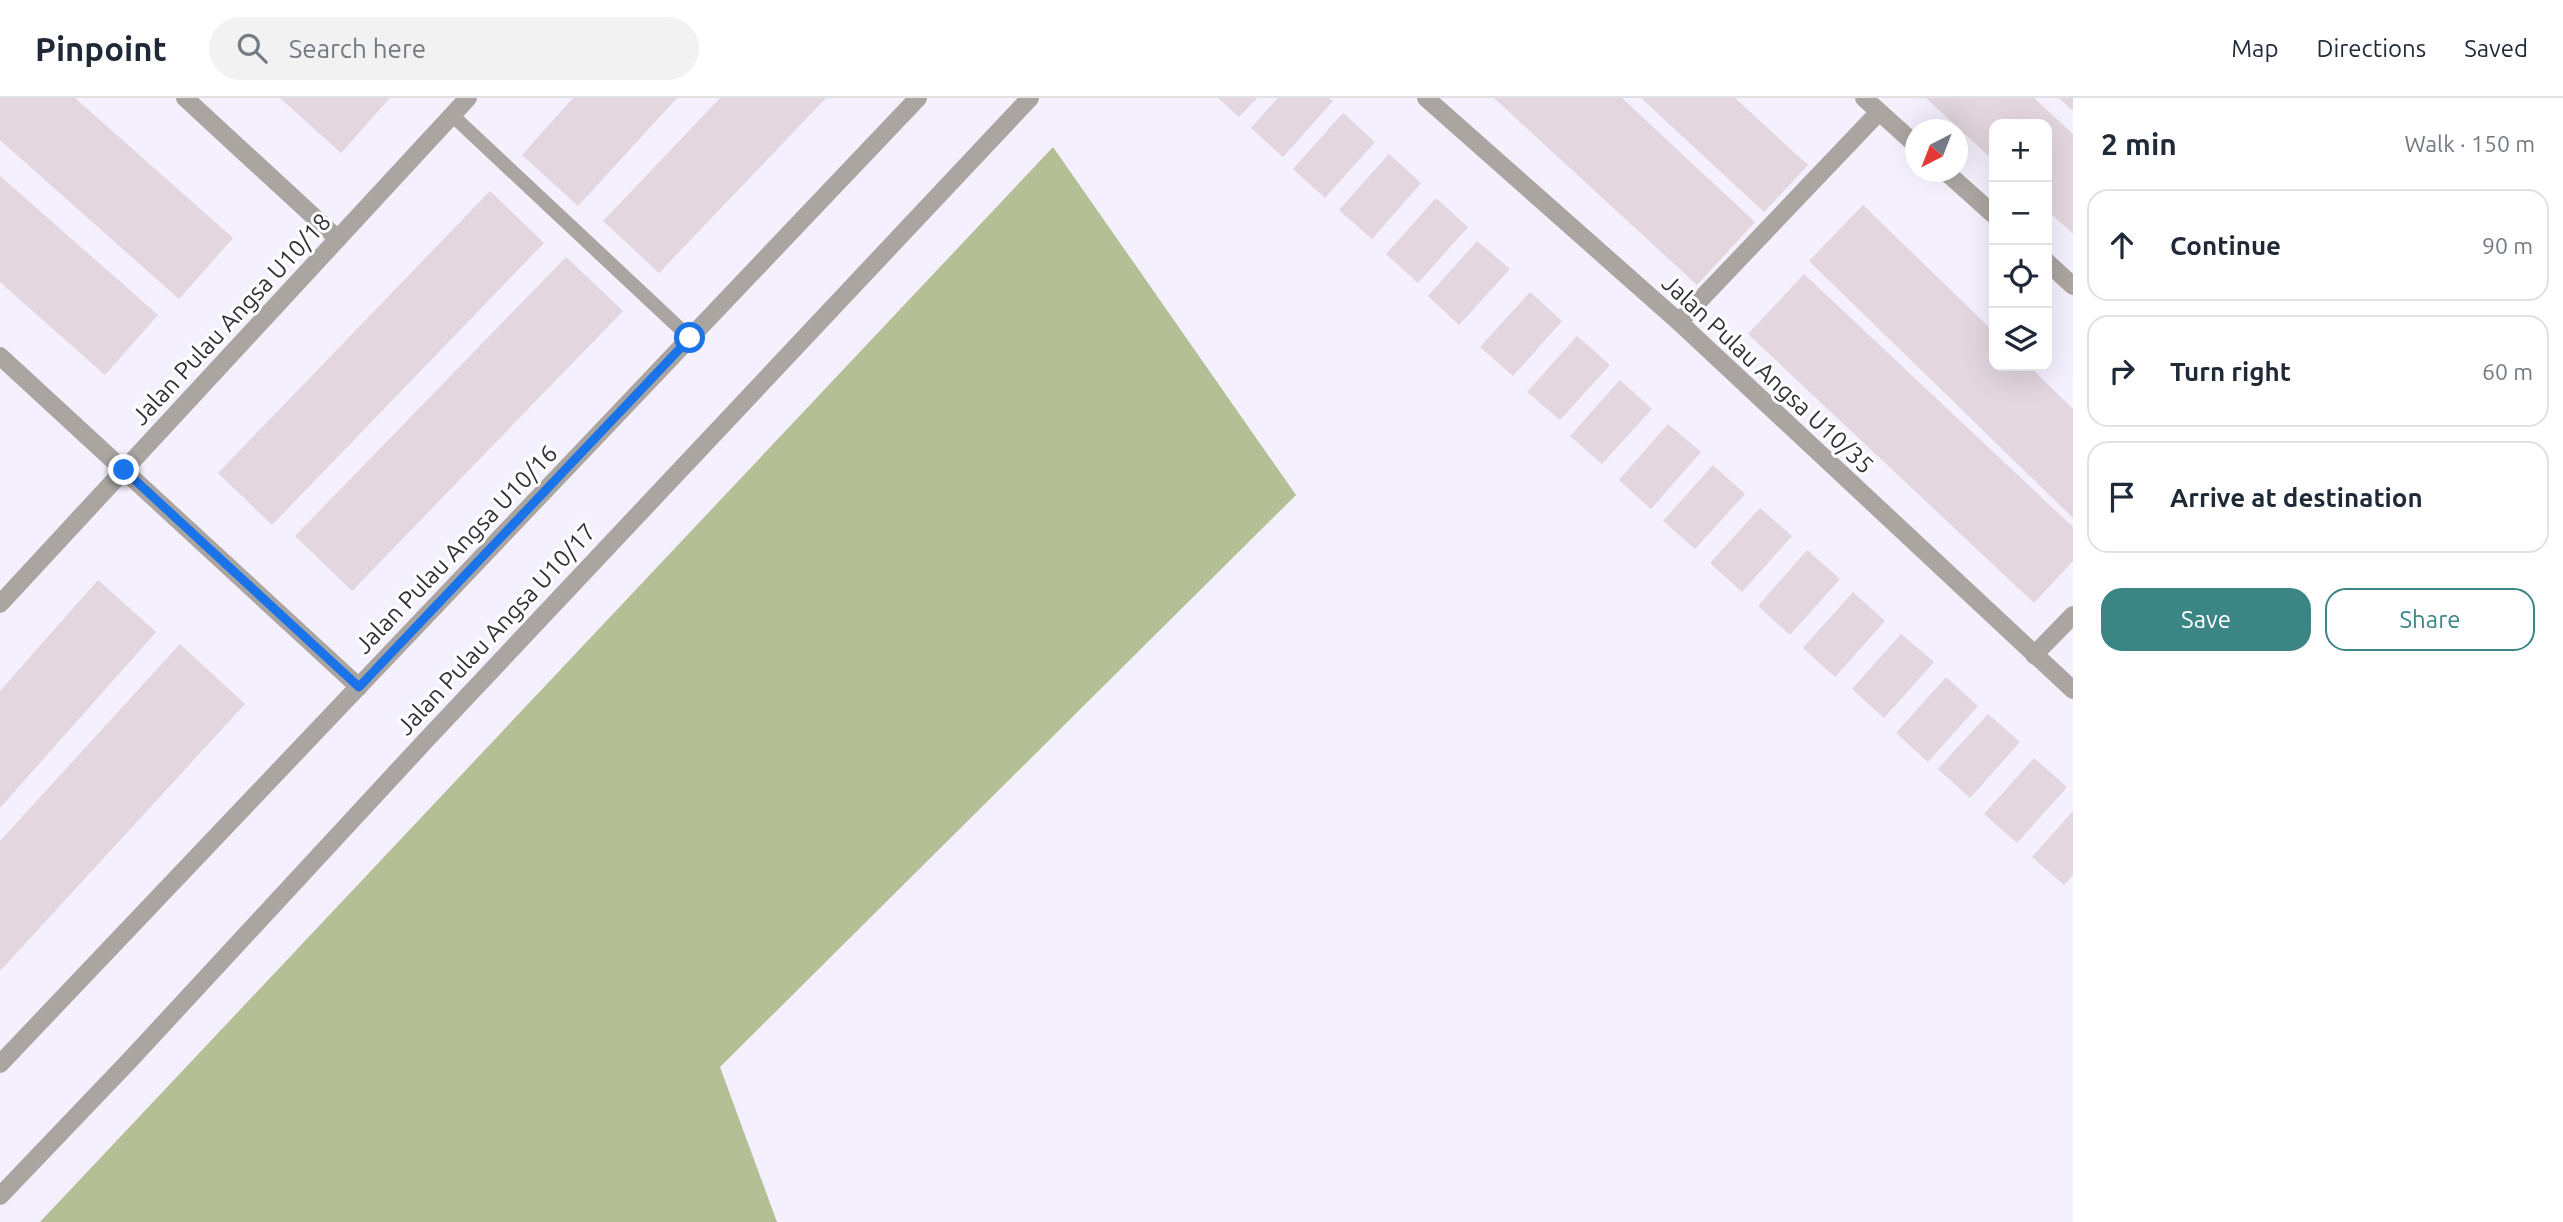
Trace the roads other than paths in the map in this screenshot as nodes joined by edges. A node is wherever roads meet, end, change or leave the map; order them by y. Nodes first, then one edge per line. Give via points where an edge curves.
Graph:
1 (185, 98) edge
2 (468, 98) edge
3 (918, 98) edge
4 (1030, 98) edge
5 (1426, 98) edge
6 (1864, 98) edge
7 (1880, 112) junction
8 (452, 116) junction
9 (1905, 135) edge
10 (1956, 182) edge
11 (1989, 211) edge
12 (338, 239) junction
13 (2052, 267) edge
14 (2073, 286) edge
15 (1679, 322) junction
16 (690, 338) junction
17 (0, 356) edge
18 (124, 470) junction
19 (0, 604) edge
20 (2073, 615) edge
21 (2034, 655) junction
22 (359, 687) junction
23 (2073, 691) edge
24 (0, 1064) edge
25 (0, 1196) edge

1 - 12 street
2 - 8 street, Jalan Pulau Angsa U10/18
3 - 16 street, Jalan Pulau Angsa U10/16
4 - 25 street, Jalan Pulau Angsa U10/17
5 - 15 street, Jalan Pulau Angsa U10/35
6 - 7 street
7 - 9 street
7 - 15 street
8 - 12 street, Jalan Pulau Angsa U10/18
8 - 16 lane
10 - 11 street
12 - 18 street, Jalan Pulau Angsa U10/18
13 - 14 street
15 - 21 street, Jalan Pulau Angsa U10/35
16 - 22 street, Jalan Pulau Angsa U10/16
17 - 18 street
18 - 19 street, Jalan Pulau Angsa U10/18
18 - 22 street
20 - 21 street
21 - 23 street, Jalan Pulau Angsa U10/35
22 - 24 street, Jalan Pulau Angsa U10/16

